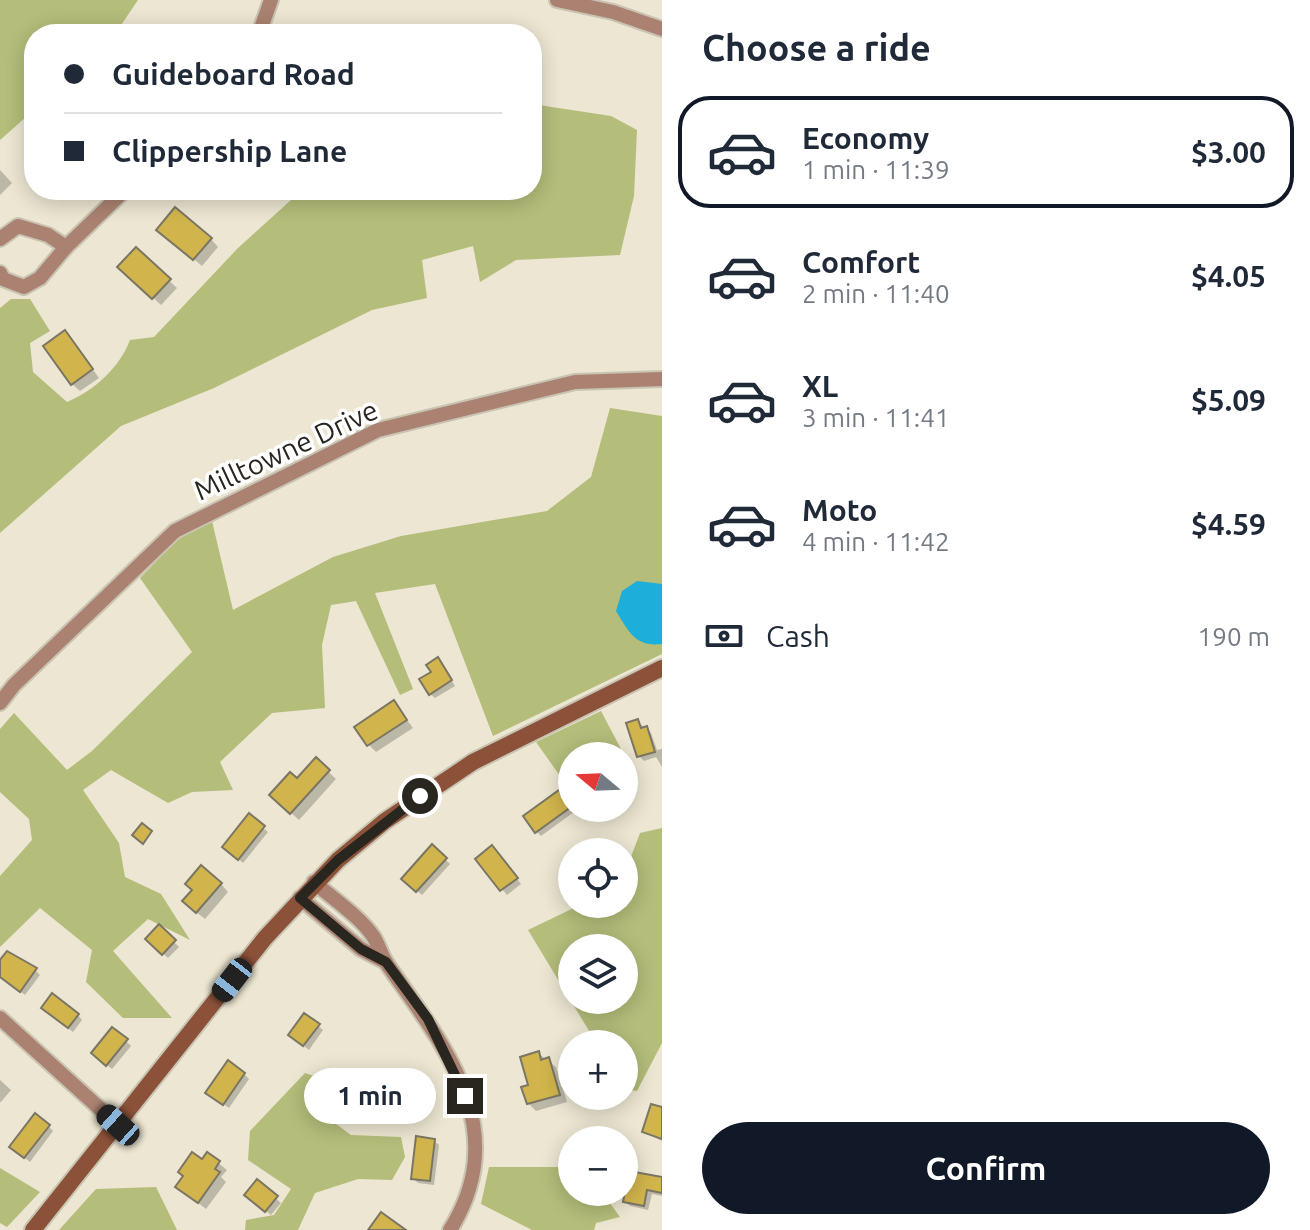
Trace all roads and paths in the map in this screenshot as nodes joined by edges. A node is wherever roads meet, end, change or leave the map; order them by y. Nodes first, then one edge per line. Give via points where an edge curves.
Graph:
1 (271, 0) edge
2 (557, 0) edge
3 (263, 24) edge
4 (662, 29) edge
5 (115, 200) edge
6 (0, 239) edge
7 (66, 247) junction
8 (0, 273) edge
9 (662, 379) edge
10 (662, 668) edge
11 (0, 703) edge
12 (314, 882) junction
13 (300, 898) junction
14 (386, 962) junction
15 (0, 1018) edge
16 (118, 1125) junction
17 (33, 1230) edge
18 (450, 1230) edge

1 - 3 street
2 - 4 street
5 - 7 street
6 - 7 street via 18,226
7 - 8 street via 40,278 24,287
9 - 11 street, Milltowne Drive via 575,382 378,430 175,531
10 - 12 street via 438,783
12 - 13 street
12 - 14 street via 372,935
13 - 14 street via 361,949
13 - 16 street
14 - 18 street via 448,1055 473,1126 475,1169
15 - 16 street
16 - 17 street

